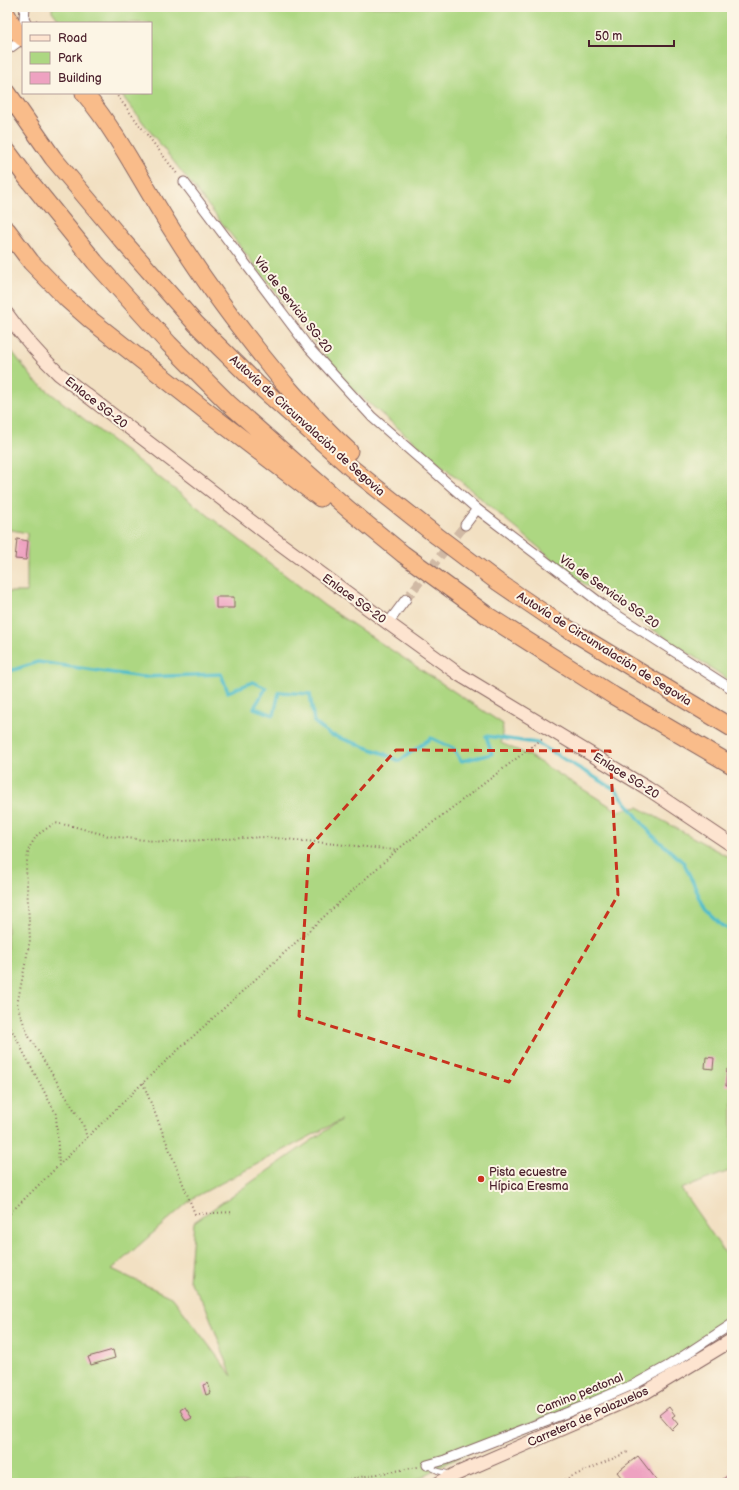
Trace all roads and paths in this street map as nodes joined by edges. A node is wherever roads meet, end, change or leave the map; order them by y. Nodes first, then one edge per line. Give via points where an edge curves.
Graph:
1 (25, 7) edge
2 (7, 14) edge
3 (26, 22) edge
4 (21, 40) edge
5 (7, 50) edge
6 (7, 92) edge
7 (85, 94) edge
8 (116, 94) edge
9 (7, 151) edge
10 (184, 182) joint
11 (7, 230) edge
12 (7, 314) edge
13 (477, 509) junction
14 (465, 525) tunnel mouth
15 (436, 536) junction
16 (403, 554) junction
17 (406, 599) tunnel mouth
18 (388, 623) junction
19 (732, 689) edge
20 (732, 728) edge
21 (553, 731) junction
22 (732, 764) edge
23 (732, 845) edge
24 (397, 850) junction
25 (7, 1021) edge
26 (143, 1083) junction
27 (87, 1138) junction
28 (59, 1165) junction
29 (234, 1212) dead end
30 (7, 1216) edge
31 (732, 1324) edge
32 (732, 1340) edge
33 (628, 1452) dead end
34 (427, 1465) junction
35 (454, 1475) junction
36 (326, 1483) edge
37 (439, 1483) edge
38 (556, 1483) edge

1 - 3 street
2 - 4 highway
4 - 5 street
6 - 15 highway, Autovía de Circunvalación de Segovia via 53,158 120,240 196,324 256,384 339,458
7 - 15 highway via 129,158 175,236 254,347 337,440 400,496
8 - 10 path
9 - 16 highway via 95,262 228,404
10 - 13 street, Vía de Servicio SG-20 via 309,348 372,417
11 - 16 highway via 31,262 92,322 311,492
12 - 18 street, Enlace SG-20 via 37,354 59,374
13 - 14 street
13 - 19 street, Vía de Servicio SG-20 via 610,611
15 - 20 highway, Autovía de Circunvalación de Segovia via 560,624
16 - 22 highway via 488,616 548,655
17 - 18 street
18 - 21 street, Enlace SG-20 via 460,675
21 - 23 street, Enlace SG-20 via 647,788
21 - 24 path
24 - 26 path
24 - 27 path via 265,837 163,842 109,836 55,823 36,834 29,848 26,867 30,940 17,1005 28,1035 83,1124
25 - 28 path via 56,1114
26 - 27 path
26 - 29 path via 195,1214
27 - 28 path
28 - 30 path
31 - 34 street, Camino peatonal via 636,1384
32 - 35 street, Carretera de Palazuelos via 639,1395
33 - 38 path
34 - 35 lane
34 - 36 path
35 - 37 street, Carretera de Palazuelos

